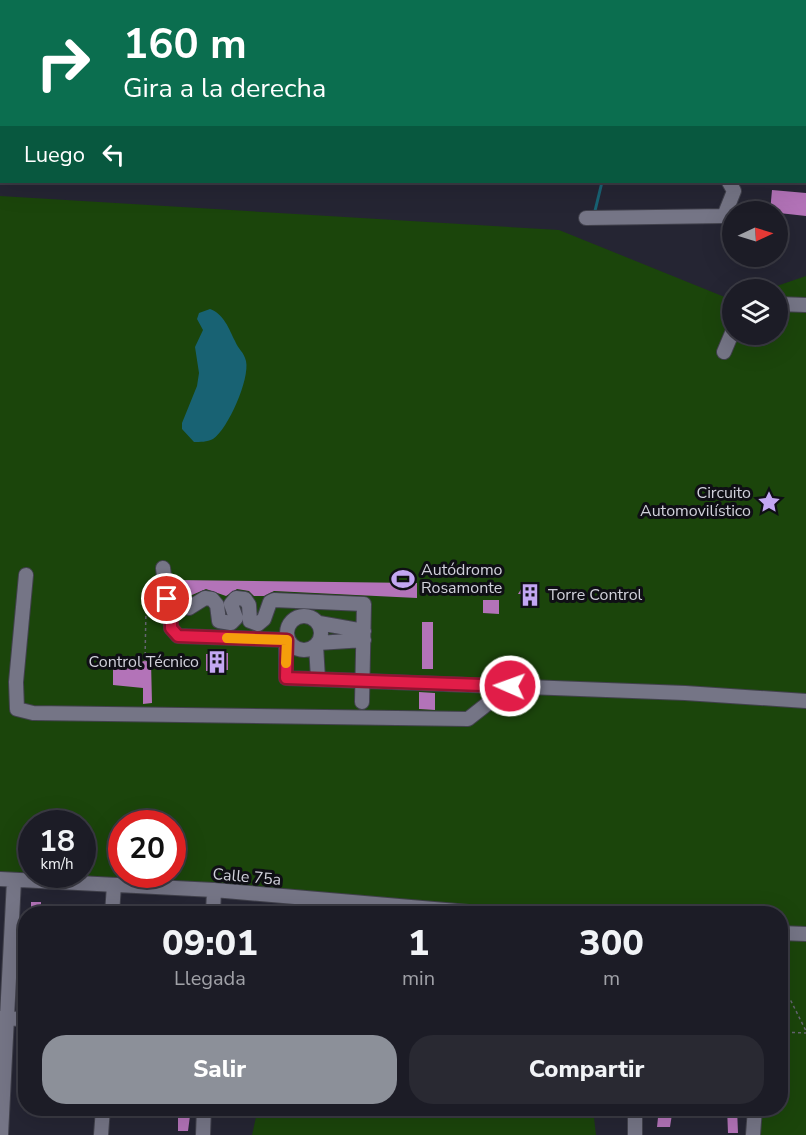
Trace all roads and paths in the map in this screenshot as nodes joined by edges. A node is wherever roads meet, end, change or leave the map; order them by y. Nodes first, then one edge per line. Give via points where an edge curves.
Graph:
1 (730, 183) edge
2 (593, 218) dead end
3 (788, 304) edge
4 (806, 305) edge
5 (727, 345) edge
6 (724, 352) dead end
7 (163, 568) dead end
8 (26, 575) dead end
9 (168, 590) dead end
10 (294, 601) junction
11 (320, 602) junction
12 (171, 606) junction
13 (318, 623) junction
14 (364, 635) junction
15 (286, 636) junction
16 (317, 644) junction
17 (145, 661) dead end
18 (318, 679) junction
19 (363, 681) junction
20 (510, 686) junction
21 (806, 701) edge
22 (362, 702) dead end
23 (7, 880) edge
24 (108, 885) edge
25 (114, 888) edge
26 (174, 888) edge
27 (214, 890) junction
28 (113, 906) edge
29 (213, 906) edge
30 (399, 906) edge
31 (788, 933) edge
32 (806, 934) edge
33 (788, 995) edge
34 (3, 1018) edge
35 (18, 1019) edge
36 (788, 1032) edge
37 (806, 1032) edge
38 (102, 1116) edge
39 (204, 1116) edge
40 (635, 1116) edge
41 (754, 1116) edge
42 (1, 1135) edge
43 (101, 1135) edge
44 (203, 1135) edge
45 (635, 1135) edge
46 (753, 1135) edge

1 - 2 street via 734,191 724,216
3 - 4 street
5 - 6 street
7 - 12 street
8 - 20 street via 17,709 33,713 468,719
9 - 17 path, bridge via 149,601 146,608
10 - 11 street
10 - 12 street via 270,602 258,624 250,621 245,598 236,598 231,604 236,618 231,623 219,621 212,599 205,598 192,607 179,602
10 - 15 street via 288,608
11 - 13 street
11 - 14 street via 364,604
12 - 15 street via 171,628 178,636
13 - 14 street
13 - 15 street via 301,615 290,622
13 - 16 street via 321,632
14 - 16 street
14 - 19 street
15 - 16 street via 292,646 304,650
15 - 18 street via 286,678
16 - 18 street
18 - 19 street
19 - 20 street
19 - 22 street
20 - 21 street
23 - 24 street, Calle 75a
23 - 34 street
25 - 28 street
26 - 27 street, Calle 75a
27 - 29 street
27 - 30 street, Calle 75a
31 - 32 street
33 - 37 path
34 - 35 street
34 - 42 street
36 - 37 path
38 - 43 street
39 - 44 street
40 - 45 street
41 - 46 street

